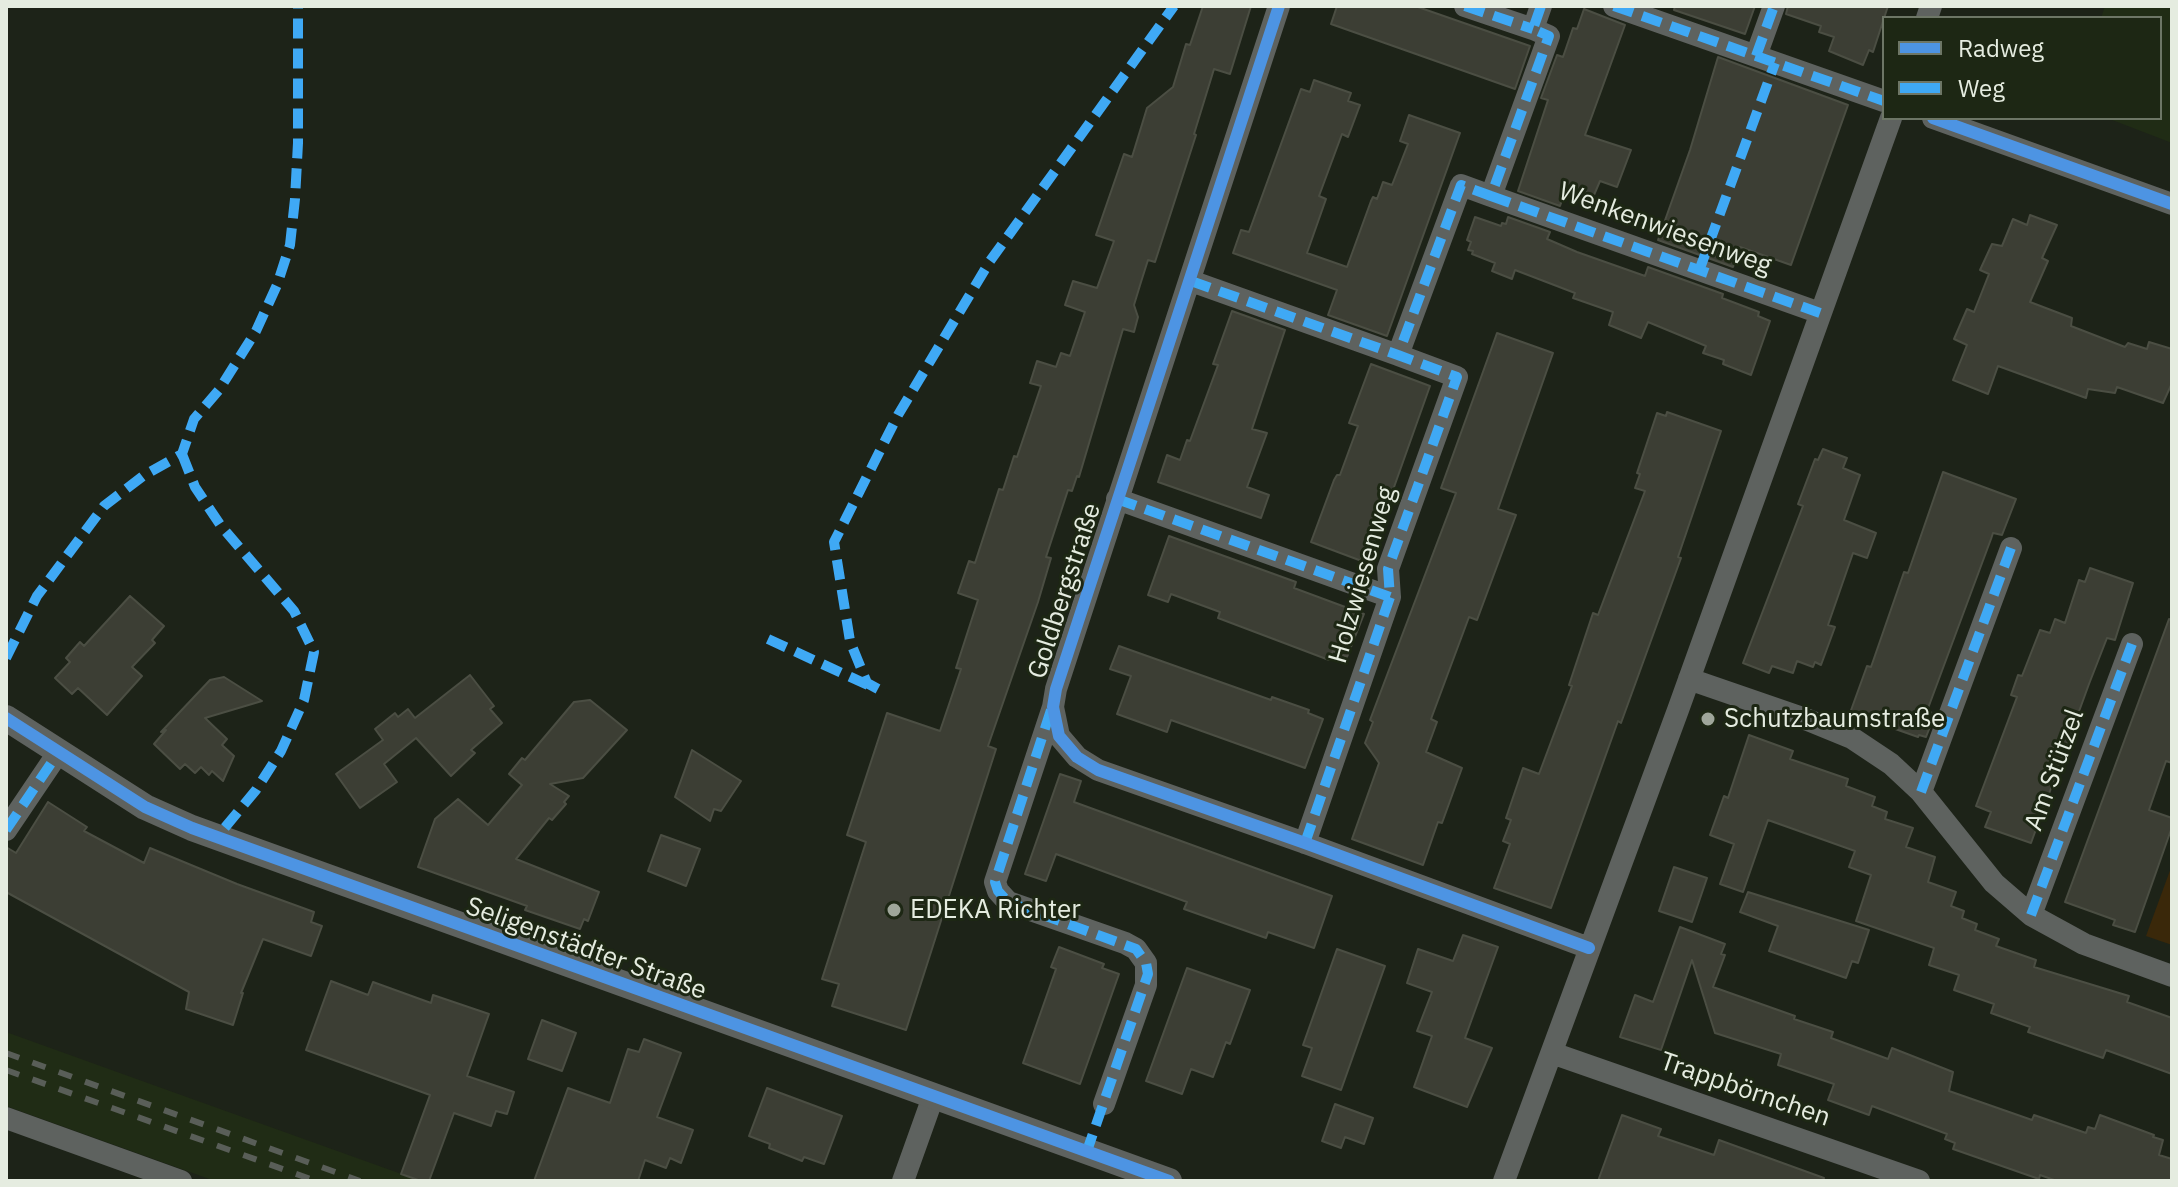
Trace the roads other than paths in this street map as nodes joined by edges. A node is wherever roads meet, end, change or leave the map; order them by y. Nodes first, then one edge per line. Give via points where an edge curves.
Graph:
1 (1279, 6) edge
2 (1465, 6) edge
3 (1541, 6) edge
4 (1614, 6) edge
5 (1774, 6) edge
6 (1533, 29) junction
7 (1756, 56) junction
8 (1882, 100) edge
9 (1890, 120) edge
10 (1939, 120) edge
11 (1491, 196) junction
12 (2172, 204) edge
13 (1191, 281) junction
14 (1820, 313) junction
15 (1398, 355) junction
16 (1117, 499) junction
17 (2011, 548) dead end
18 (1390, 597) junction
19 (2132, 644) dead end
20 (1689, 679) junction
21 (1053, 707) junction
22 (6, 718) edge
23 (58, 753) junction
24 (1921, 792) junction
25 (6, 830) edge
26 (1305, 843) junction
27 (2031, 915) junction
28 (1589, 948) junction
29 (2172, 976) edge
30 (1552, 1053) junction
31 (933, 1097) junction
32 (1104, 1104) dead end
33 (6, 1118) edge
34 (181, 1181) edge
35 (903, 1181) edge
36 (1169, 1181) edge
37 (1504, 1181) edge
38 (1919, 1181) edge

1 - 13 street, Goldbergstraße
2 - 6 street
3 - 6 street
4 - 7 street
5 - 7 street
6 - 11 street via 1549,36
7 - 8 street
9 - 14 street
10 - 12 street
11 - 14 street, Wenkenwiesenweg
11 - 15 street via 1461,185
13 - 15 street
13 - 16 street, Goldbergstraße
14 - 20 street
15 - 18 street, Holzwiesenweg via 1457,377 1388,569
16 - 18 street, Goldbergstraße
16 - 21 street, Goldbergstraße
17 - 24 street
18 - 26 street, Holzwiesenweg
19 - 27 street, Am Stützel
20 - 24 street via 1852,738
20 - 28 street
21 - 26 street, Goldbergstraße via 1066,747 1098,770
21 - 32 street via 995,882 1008,902 1125,943 1146,963 1146,985
22 - 23 street, Seligenstädter Straße
23 - 25 street
23 - 31 street, Seligenstädter Straße via 145,807 192,828
24 - 27 street via 1983,871
26 - 28 street, Goldbergstraße
27 - 29 street via 2084,944
28 - 30 street
30 - 37 street
30 - 38 street, Trappbörnchen
31 - 35 street
31 - 36 street, Seligenstädter Straße
33 - 34 street

